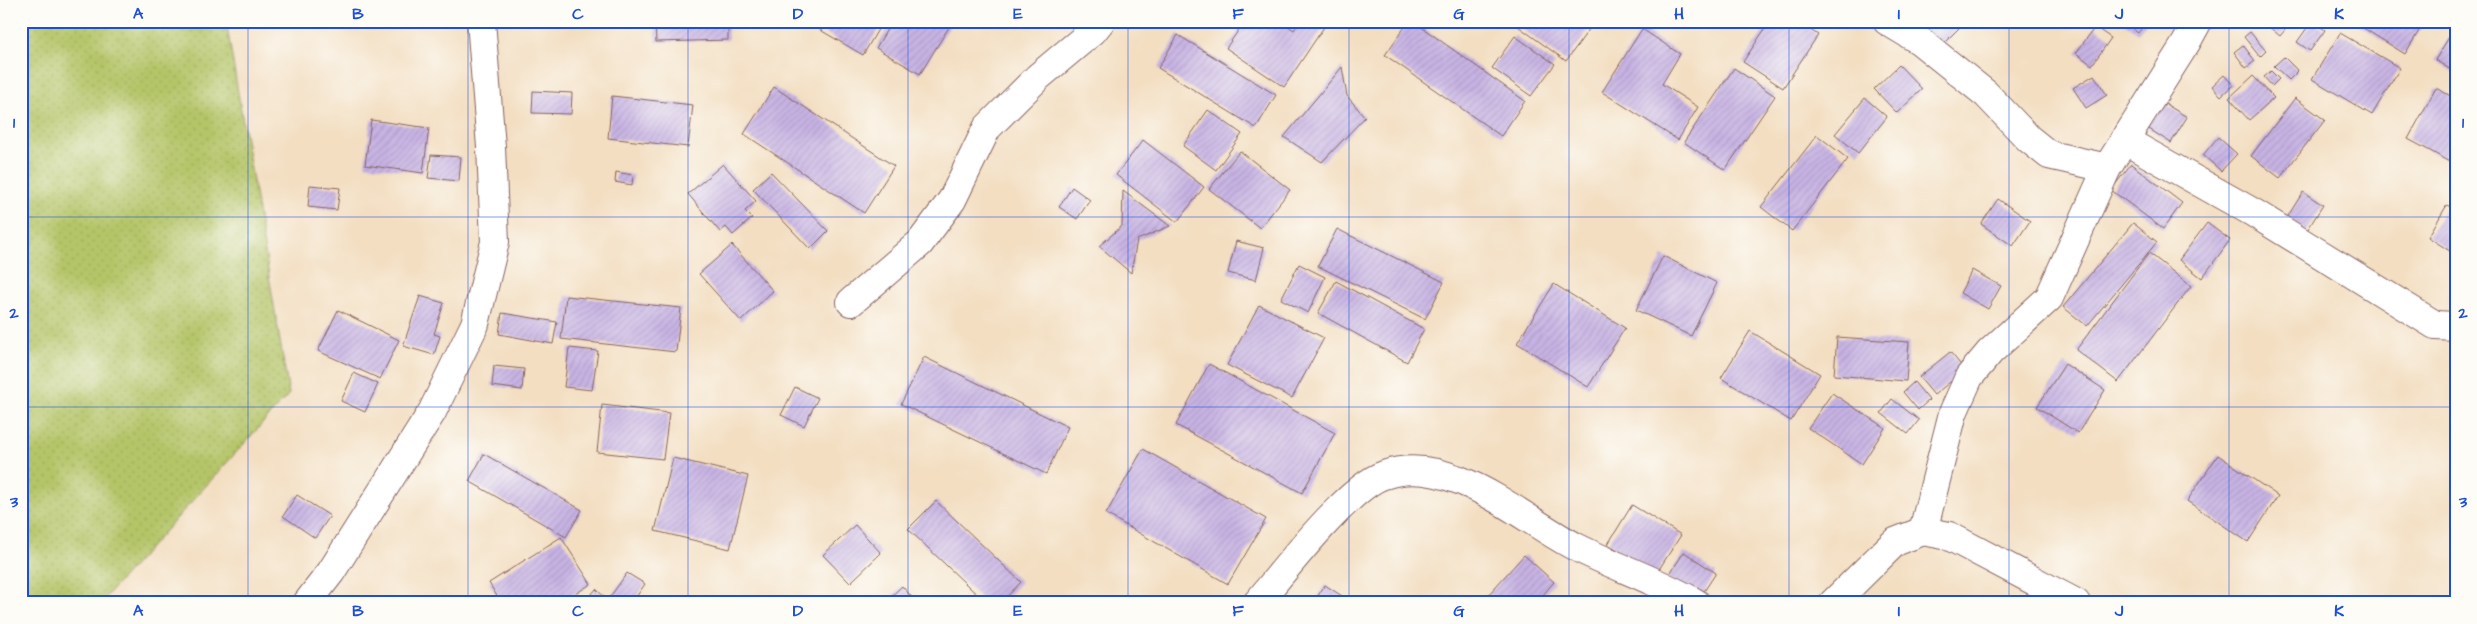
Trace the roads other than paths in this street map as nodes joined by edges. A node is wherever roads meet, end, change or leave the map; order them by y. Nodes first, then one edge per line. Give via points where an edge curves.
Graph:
1 (481, 21) edge
2 (1101, 21) edge
3 (1887, 21) edge
4 (2198, 21) edge
5 (2124, 140) junction
6 (2107, 168) junction
7 (852, 302) dead end
8 (2456, 326) edge
9 (1923, 531) junction
10 (307, 603) edge
11 (1257, 603) edge
12 (1696, 603) edge
13 (1833, 603) edge
14 (2076, 603) edge

1 - 10 street via 495,242 475,324 432,412 331,572
2 - 7 street via 1038,76 987,128 952,200 920,243
3 - 6 street via 1920,41 1986,94 2049,156
4 - 5 street
5 - 6 street
5 - 8 street via 2254,213 2435,325
6 - 9 street via 2048,298 1990,352 1969,377 1953,414
9 - 13 street via 1895,542
9 - 14 street via 1949,536
11 - 12 street via 1356,492 1383,475 1415,470 1445,475 1486,492 1576,547

